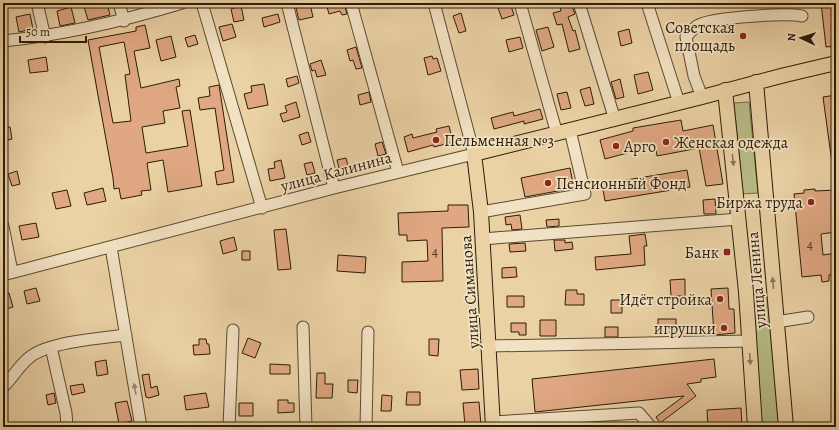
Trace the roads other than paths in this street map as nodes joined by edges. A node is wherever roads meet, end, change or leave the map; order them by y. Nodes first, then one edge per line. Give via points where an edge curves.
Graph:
1 (37, 3) edge
2 (119, 3) edge
3 (182, 3) edge
4 (202, 3) edge
5 (287, 3) edge
6 (351, 3) edge
7 (434, 3) edge
8 (520, 3) edge
9 (579, 3) edge
10 (647, 3) edge
11 (802, 16) dead end
12 (124, 20) junction
13 (45, 37) junction
14 (3, 41) edge
15 (836, 63) edge
16 (756, 82) junction
17 (725, 90) junction
18 (702, 98) junction
19 (758, 101) junction
20 (679, 103) junction
21 (727, 107) junction
22 (615, 120) junction
23 (563, 132) junction
24 (474, 154) junction
25 (398, 172) junction
26 (334, 188) junction
27 (262, 208) junction
28 (481, 212) junction
29 (739, 219) junction
30 (3, 226) edge
31 (482, 239) junction
32 (111, 247) junction
33 (8, 274) edge
34 (808, 317) dead end
35 (776, 322) junction
36 (303, 327) dead end
37 (233, 330) dead end
38 (368, 332) dead end
39 (126, 335) junction
40 (749, 340) junction
41 (490, 346) junction
42 (51, 347) junction
43 (3, 387) edge
44 (493, 424) edge
45 (67, 427) edge
46 (142, 427) edge
47 (229, 427) edge
48 (306, 427) edge
49 (366, 427) edge
50 (651, 427) edge
51 (755, 427) edge
52 (786, 427) edge

1 - 13 street
2 - 12 street
3 - 12 street
4 - 27 street
5 - 26 street
6 - 25 street
7 - 24 street
8 - 23 street
9 - 22 street
10 - 20 street
11 - 18 street via 746,17 698,26 686,37 694,76
12 - 13 street
13 - 14 street
15 - 16 main road
16 - 17 main road
16 - 19 main road, улица Ленина
17 - 18 main road
17 - 21 main road, улица Ленина
18 - 20 main road
19 - 21 main road via 748,93 734,95
35 -> 19 main road, улица Ленина
20 - 22 main road, улица Калинина
21 -> 29 main road, улица Ленина
22 - 23 main road, улица Калинина
23 - 24 main road, улица Калинина
23 - 28 street via 585,194
24 - 25 street, улица Калинина
24 - 28 main road, улица Симанова
25 - 26 street, улица Калинина
26 - 27 street, улица Калинина
27 - 32 street, улица Калинина
28 - 31 main road, улица Симанова
29 - 31 street
29 - 40 main road, улица Ленина
30 - 33 street
31 - 41 main road, улица Симанова
32 - 33 street, улица Калинина
32 - 39 street
34 - 35 street
35 - 52 main road, улица Ленина
36 - 48 street
37 - 47 street
38 - 49 street
39 - 42 street
46 -> 39 street
40 - 41 street
40 -> 51 main road, улица Ленина
41 - 44 main road, улица Симанова
42 - 43 street via 35,352
42 - 45 street
44 - 50 street via 639,413

